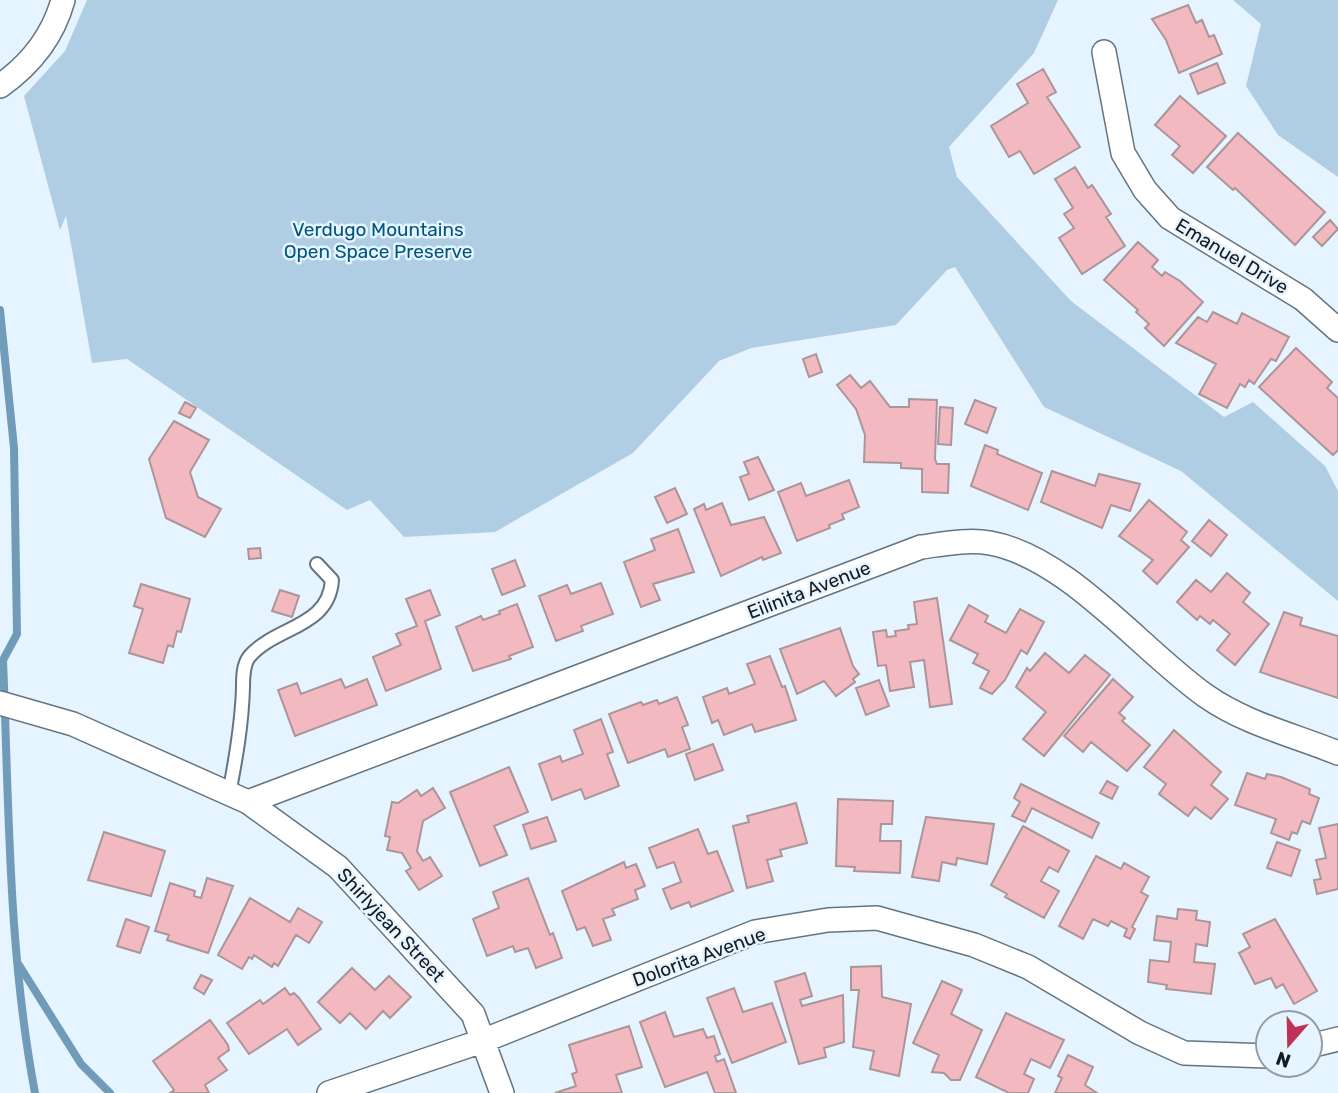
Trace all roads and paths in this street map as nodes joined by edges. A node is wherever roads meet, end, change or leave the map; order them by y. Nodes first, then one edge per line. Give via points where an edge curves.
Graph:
1 (63, 0) edge
2 (1104, 52) dead end
3 (1, 86) edge
4 (1338, 330) edge
5 (317, 564) dead end
6 (0, 703) edge
7 (1338, 753) edge
8 (238, 798) junction
9 (485, 1040) junction
10 (1254, 1056) edge
11 (329, 1093) edge
12 (502, 1093) edge

1 - 3 street via 49,36 29,62
2 - 4 street, Emanuel Drive via 1123,153 1145,190 1170,218 1303,299
5 - 8 lane via 332,580 322,608 248,657 243,673
6 - 8 street, Shirlyjean Street via 74,724
7 - 8 street, Eilinita Avenue via 1244,720 1207,697 1068,580 1030,558 990,543 952,542 921,547
8 - 9 street, Shirlyjean Street via 338,867 473,1014
9 - 10 street, Dolorita Avenue via 755,932 828,920 877,918 974,944 1028,967 1140,1033 1184,1053
9 - 11 street, Dolorita Avenue
9 - 12 street, Shirlyjean Street

